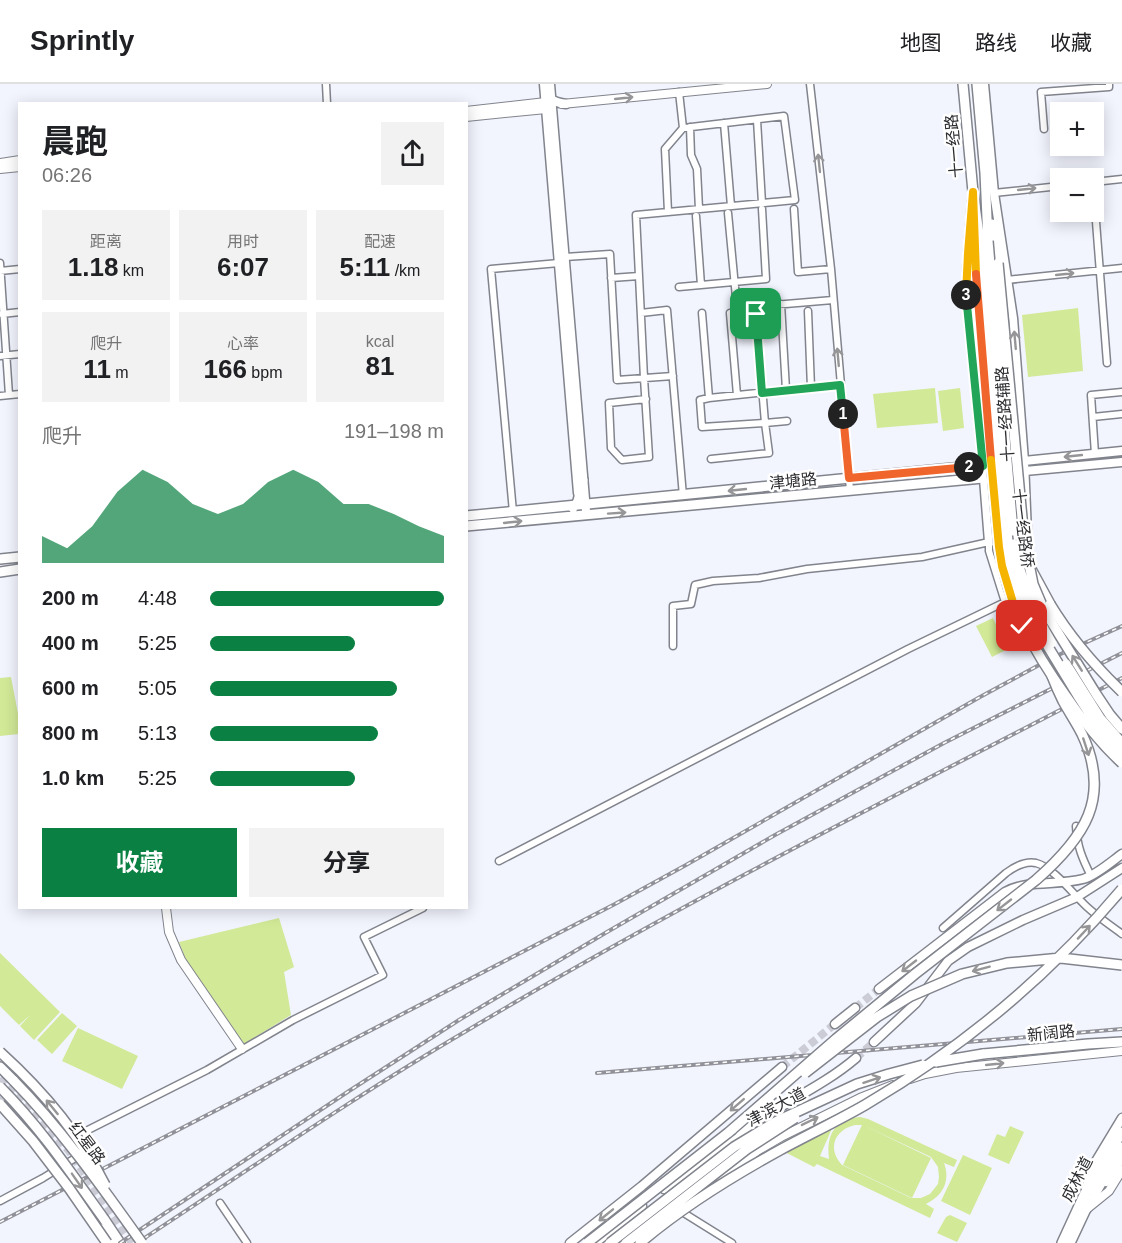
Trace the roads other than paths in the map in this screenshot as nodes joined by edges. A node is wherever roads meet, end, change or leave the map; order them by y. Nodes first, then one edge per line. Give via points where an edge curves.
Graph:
1 (326, 84) edge
2 (691, 84) edge
3 (767, 84) edge
4 (810, 84) edge
5 (963, 84) edge
6 (977, 84) edge
7 (984, 84) edge
8 (1109, 84) edge
9 (546, 85) edge
10 (682, 92) junction
11 (327, 102) edge
12 (549, 104) junction
13 (566, 104) junction
14 (468, 111) edge
15 (468, 117) edge
16 (756, 120) junction
17 (554, 123) junction
18 (724, 123) junction
19 (686, 128) junction
20 (1044, 129) dead end
21 (18, 160) edge
22 (0, 163) edge
23 (18, 167) edge
24 (0, 169) edge
25 (985, 172) junction
26 (1122, 179) edge
27 (1104, 181) edge
28 (1050, 187) edge
29 (973, 192) junction
30 (993, 193) junction
31 (762, 206) junction
32 (729, 209) junction
33 (794, 209) dead end
34 (668, 212) junction
35 (698, 212) junction
36 (1096, 222) edge
37 (984, 241) junction
38 (562, 260) junction
39 (0, 263) edge
40 (1122, 268) edge
41 (18, 269) edge
42 (831, 269) junction
43 (1100, 270) junction
44 (0, 271) edge
45 (639, 276) junction
46 (611, 278) junction
47 (1007, 280) junction
48 (735, 282) junction
49 (701, 285) junction
50 (679, 287) dead end
51 (833, 300) junction
52 (781, 304) junction
53 (808, 311) dead end
54 (18, 312) edge
55 (641, 313) junction
56 (702, 313) dead end
57 (730, 313) dead end
58 (2, 314) edge
59 (756, 314) dead end
60 (18, 354) edge
61 (3, 356) edge
62 (1107, 363) dead end
63 (673, 376) junction
64 (644, 378) junction
65 (840, 385) junction
66 (811, 388) junction
67 (786, 390) junction
68 (1122, 392) edge
69 (762, 393) junction
70 (18, 394) edge
71 (9, 395) junction
72 (737, 395) junction
73 (0, 396) edge
74 (709, 398) junction
75 (646, 399) junction
76 (1122, 414) edge
77 (1093, 417) junction
78 (788, 422) dead end
79 (765, 423) junction
80 (1122, 452) edge
81 (1095, 454) junction
82 (711, 459) dead end
83 (1122, 462) edge
84 (983, 466) junction
85 (1025, 466) junction
86 (849, 478) junction
87 (983, 478) junction
88 (580, 481) junction
89 (850, 490) junction
90 (683, 496) junction
91 (580, 508) junction
92 (513, 512) junction
93 (558, 513) junction
94 (468, 516) edge
95 (468, 526) edge
96 (989, 542) junction
97 (18, 557) edge
98 (0, 559) edge
99 (1028, 564) junction
100 (18, 570) edge
101 (0, 572) edge
102 (673, 646) dead end
103 (1052, 676) junction
104 (1122, 692) edge
105 (1122, 729) edge
106 (1122, 743) edge
107 (1122, 752) edge
108 (1122, 763) edge
109 (1076, 826) dead end
110 (1122, 854) edge
111 (499, 861) dead end
112 (1122, 868) edge
113 (1091, 876) junction
114 (1063, 883) junction
115 (1122, 889) edge
116 (1077, 897) junction
117 (166, 909) edge
118 (421, 909) edge
119 (942, 928) dead end
120 (1122, 934) edge
121 (1122, 965) edge
122 (879, 989) tunnel mouth
123 (855, 1008) tunnel mouth
124 (835, 1024) tunnel mouth
125 (874, 1042) tunnel mouth
126 (1122, 1042) edge
127 (242, 1049) junction
128 (1122, 1051) edge
129 (0, 1052) edge
130 (983, 1054) joint
131 (856, 1058) tunnel mouth
132 (782, 1066) tunnel mouth
133 (0, 1067) edge
134 (0, 1087) edge
135 (820, 1101) junction
136 (0, 1104) edge
137 (26, 1115) junction
138 (1122, 1118) edge
139 (1122, 1131) edge
140 (731, 1134) junction
141 (1121, 1152) edge
142 (1122, 1170) edge
143 (642, 1186) junction
144 (69, 1188) junction
145 (1085, 1192) junction
146 (655, 1195) junction
147 (0, 1201) edge
148 (220, 1203) dead end
149 (84, 1208) junction
150 (117, 1209) junction
151 (1085, 1211) junction
152 (683, 1213) junction
153 (107, 1243) edge
154 (113, 1243) edge
155 (120, 1243) edge
156 (142, 1243) edge
157 (247, 1243) edge
158 (570, 1243) edge
159 (587, 1243) edge
160 (595, 1243) edge
161 (610, 1243) edge
162 (626, 1243) edge
163 (640, 1243) edge
164 (646, 1243) edge
165 (732, 1243) edge
166 (1062, 1243) edge
167 (1070, 1243) edge

1 - 11 street
2 - 10 street
3 - 10 street
42 -> 4 street
5 - 29 main road, 十一经路
6 - 25 main road, 十一经路
7 - 30 main road, 十一经路辅路
8 - 20 street via 1110,87 1041,92
9 - 12 main road
13 -> 10 street
10 - 19 street
12 - 13 main road
12 - 14 street
12 - 15 street
12 - 17 main road
12 - 38 main road
13 - 17 main road via 557,111
16 - 18 street
16 - 31 street
16 - 31 street via 784,116 795,200
17 - 38 main road
18 - 19 street
18 - 32 street
19 - 34 street via 664,149
19 - 35 street via 697,170
21 - 22 street
23 - 24 street
25 - 37 main road, 十一经路
25 - 99 main road, bridge
26 - 27 street
30 -> 28 street
29 - 37 main road, 十一经路
29 - 84 main road, 十一经路辅路 via 966,292
29 - 103 main road, 十一经路桥, bridge via 984,381 1002,566 1022,626
30 - 47 main road, 十一经路辅路
31 - 32 street
31 - 48 street via 766,279
32 - 35 street
32 - 48 street
33 - 42 street via 798,272
34 - 35 street
34 - 45 street via 636,215
35 - 49 street
36 - 43 street
37 - 106 main road, 十一经路桥, bridge via 1020,573 1046,633 1100,718
37 - 107 main road, 十一经路桥, bridge via 1005,515 1015,581 1030,617 1078,696 1099,728
38 - 46 street via 610,254
38 - 88 main road
38 - 92 street via 491,269
39 - 44 street
40 - 43 street
41 - 44 street
42 - 51 street
47 -> 43 street
43 - 62 street
44 - 58 street
45 - 46 street
45 - 55 street
46 - 64 street via 617,380
85 -> 47 main road, 十一经路辅路
48 - 49 street
48 - 52 street via 736,308
49 - 50 street
51 - 52 street
65 -> 51 street
52 - 67 street
53 - 66 street
54 - 58 street
55 - 63 street via 667,310
55 - 64 street
56 - 74 street
57 - 72 street
58 - 61 street
59 - 69 street
60 - 61 street
61 - 71 street
63 - 64 street
63 - 90 street
64 - 75 street
65 - 66 street
65 - 86 street
66 - 67 street
67 - 69 street
68 - 77 street via 1091,395
69 - 72 street
69 - 79 street
70 - 71 street
71 - 73 street
72 - 74 street
74 - 79 street via 700,400 702,427
75 - 75 street via 649,457 622,460 611,448 609,403
76 - 77 street
77 - 81 street
78 - 79 street
79 - 82 street via 769,453
80 - 81 main road, 津塘路
81 -> 85 main road, 津塘路
83 - 85 main road, 津塘路
84 - 85 main road, 津塘路
84 - 86 main road, 津塘路
84 - 87 main road, 十一经路辅路
85 - 87 main road, 津塘路
85 - 96 main road, 十一经路辅路 via 1027,533
86 - 89 street
86 -> 90 main road, 津塘路
87 - 89 main road, 津塘路
87 - 96 main road, 十一经路辅路
88 - 91 main road
88 - 93 main road via 572,499
91 -> 89 main road, 津塘路
90 - 91 main road, 津塘路
91 - 93 main road, 津塘路
92 - 93 main road, 津塘路
92 - 94 main road, 津塘路
95 -> 93 main road, 津塘路
96 - 102 street via 922,557 695,585 691,604 673,606
96 - 111 street via 1005,602
97 - 98 main road
99 - 104 main road, bridge via 1062,624
105 -> 99 main road, bridge via 1044,610
100 - 101 main road
103 - 108 main road, 十一经路桥, bridge via 1098,740
103 -> 140 main road, bridge via 1082,734 1091,762 1090,810 1073,843 1036,880 844,1032
109 - 113 street via 1082,858
110 - 113 main road
112 - 116 main road
113 - 114 main road
114 - 116 street
114 - 119 street via 1039,864 1030,862 1013,868
114 -> 122 main road via 1023,885 1005,892
163 -> 115 main road, bridge via 722,1185 915,1074 980,1027 1065,953
116 - 120 street
116 - 125 main road via 968,947 948,961 916,1003
117 - 127 street via 169,932 181,960
118 - 127 street via 364,938 383,975
121 -> 140 main road, bridge via 1061,958 1026,960 939,983 877,1017
123 - 124 main road
126 - 130 main road, 新阔路
127 - 147 street via 84,1132 93,1147
152 -> 128 street via 757,1151 876,1091 956,1068
150 -> 129 main road, bridge via 74,1134
135 -> 130 main road, 津滨大道, bridge via 889,1074
131 - 140 main road, 津滨大道 via 823,1082
132 -> 143 main road
133 - 150 main road, 红星路, bridge via 40,1108
134 - 137 main road, 红星路, bridge
135 - 161 main road, 津滨大道, bridge via 734,1147
135 - 162 main road, bridge via 747,1149
136 - 144 main road, bridge
137 - 144 main road, bridge
137 -> 155 main road, 红星路, bridge
138 - 145 main road via 1090,1171
139 - 145 main road, 成林道
140 - 146 main road
140 - 159 main road, 津滨大道, bridge
141 - 151 main road, 成林道
142 - 151 street via 1108,1191
143 - 146 street
143 -> 158 main road
144 - 149 main road, bridge
145 - 166 main road, 成林道
146 - 152 street
146 - 160 main road
148 - 157 street
149 - 153 main road, bridge
149 - 154 main road, bridge
150 - 156 main road, 红星路, bridge
151 - 167 main road, 成林道
152 - 164 street
152 - 165 street

